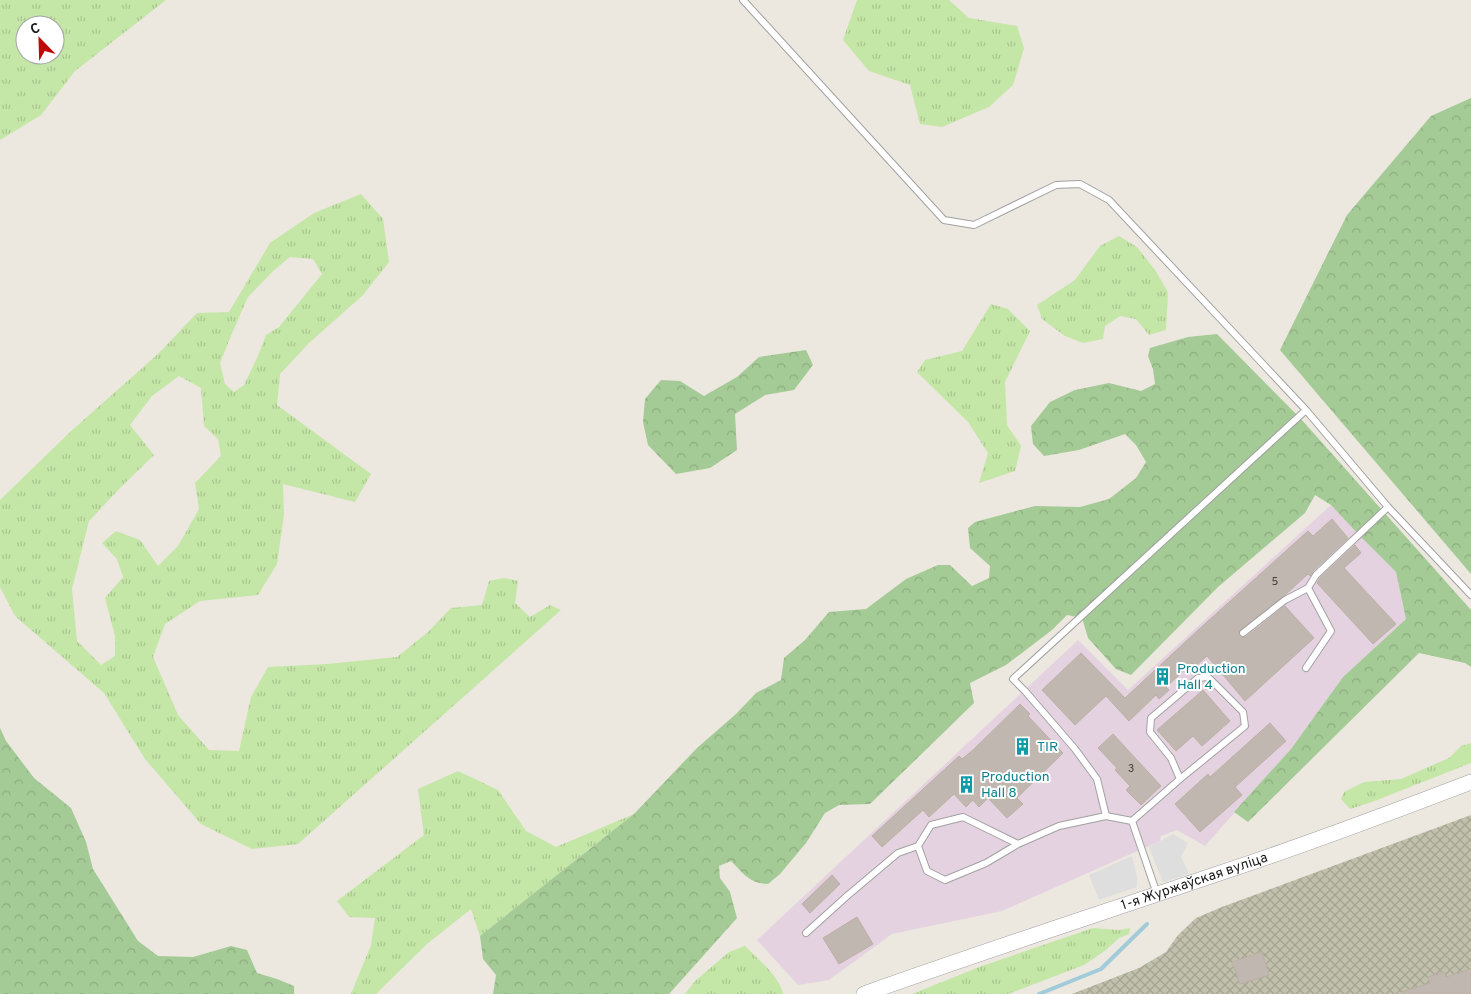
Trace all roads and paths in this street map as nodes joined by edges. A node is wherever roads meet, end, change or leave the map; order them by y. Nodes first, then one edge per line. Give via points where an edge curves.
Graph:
1 (743, 0) edge
2 (1306, 410) junction
3 (1388, 507) junction
4 (1308, 588) junction
5 (1471, 595) edge
6 (1243, 633) dead end
7 (1306, 668) dead end
8 (1180, 779) junction
9 (1471, 782) edge
10 (1106, 816) junction
11 (1132, 821) junction
12 (1018, 844) junction
13 (918, 846) junction
14 (1157, 894) junction
15 (806, 933) dead end
16 (864, 994) edge

1 - 2 lane via 944,220 974,226 1056,185 1080,184 1109,200
2 - 3 lane
2 - 10 lane via 1013,679 1097,778
3 - 4 lane via 1316,575
3 - 5 lane
4 - 6 lane via 1285,600
4 - 7 lane via 1331,631
8 - 8 lane via 1245,726 1243,712 1208,677 1198,678 1151,718 1150,732 1171,758
8 - 11 lane
9 - 14 street, 1-я Журжаўская вуліца
10 - 11 lane
10 - 12 lane via 1059,826
11 - 14 lane
12 - 13 lane via 963,817 931,824
12 - 13 lane via 986,863 944,880 927,871
13 - 15 lane via 898,853
14 - 16 street, 1-я Журжаўская вуліца

